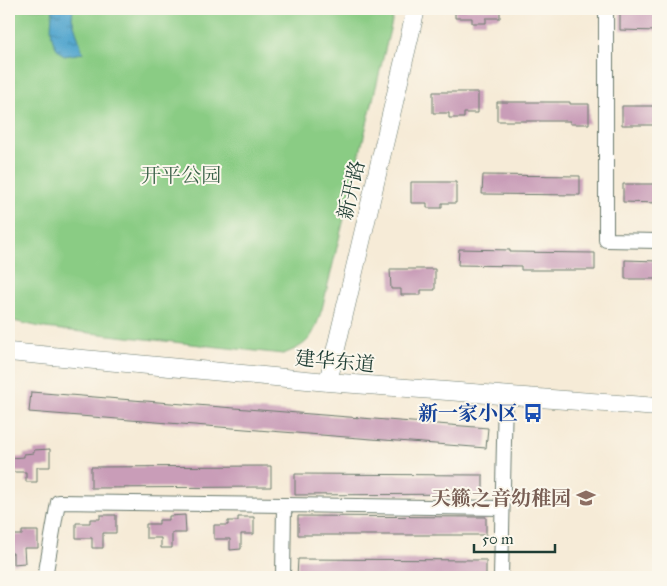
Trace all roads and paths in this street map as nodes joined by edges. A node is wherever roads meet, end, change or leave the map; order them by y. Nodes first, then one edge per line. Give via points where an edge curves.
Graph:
1 (416, 9) edge
2 (606, 9) edge
3 (658, 241) edge
4 (9, 352) edge
5 (328, 382) junction
6 (505, 396) junction
7 (658, 407) edge
8 (284, 505) junction
9 (502, 508) junction
10 (45, 577) edge
11 (284, 577) edge
12 (501, 577) edge

1 - 5 main road, 新开路
2 - 3 street via 606,240
4 - 5 main road, 建华东道
5 - 6 main road, 建华东道
6 - 7 main road, 建华东道
6 - 9 street
8 - 9 street
8 - 10 street via 58,502
8 - 11 street
9 - 12 street

